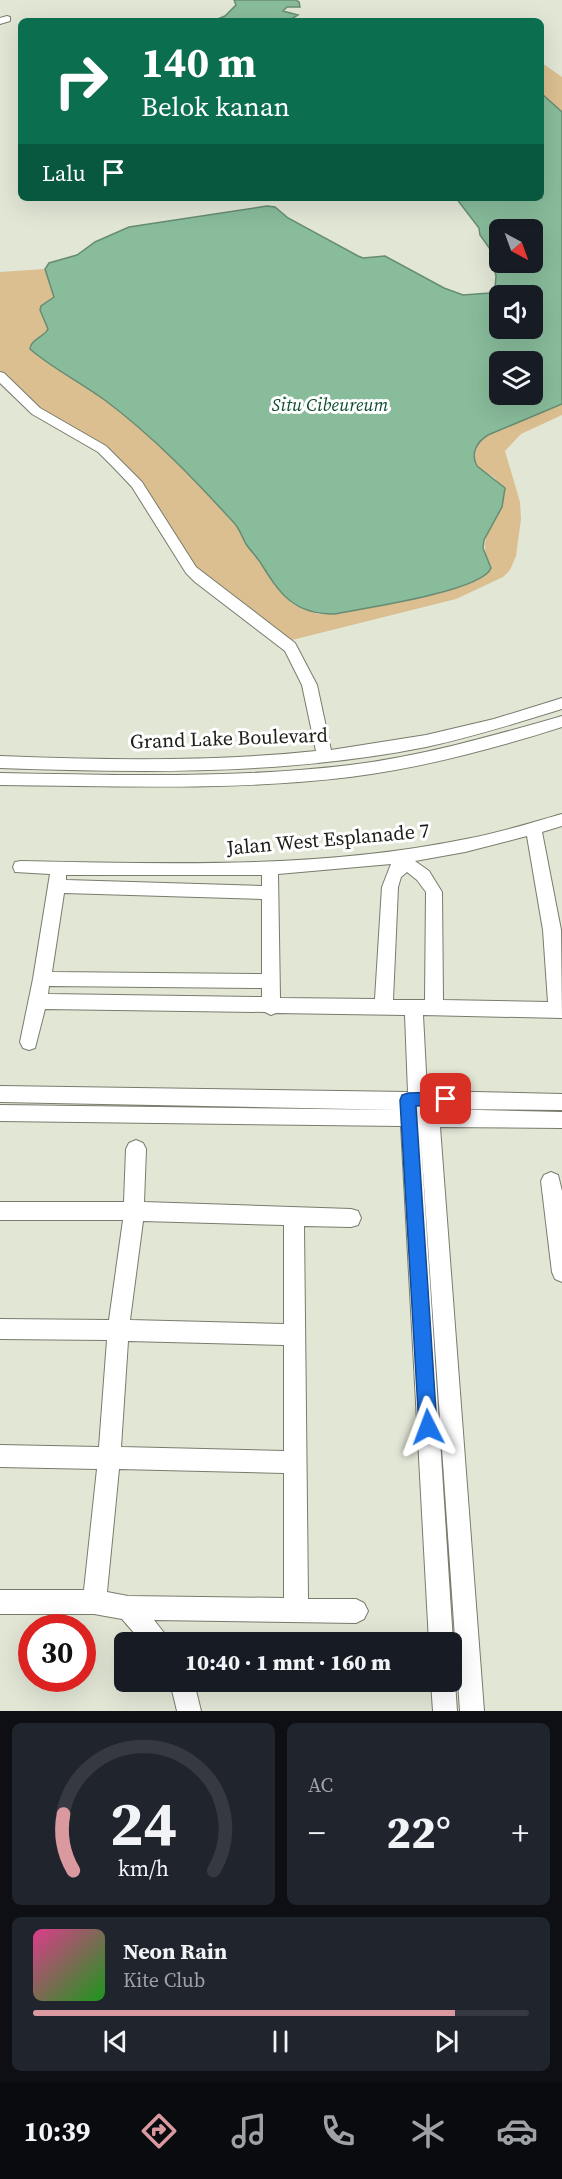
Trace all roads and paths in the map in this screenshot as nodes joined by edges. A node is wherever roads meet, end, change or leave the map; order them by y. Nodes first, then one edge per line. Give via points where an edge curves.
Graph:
1 (0, 376) edge
2 (562, 703) edge
3 (562, 721) edge
4 (325, 757) junction
5 (0, 762) edge
6 (0, 779) edge
7 (562, 820) edge
8 (533, 827) junction
9 (21, 867) dead end
10 (59, 868) junction
11 (270, 869) junction
12 (56, 886) junction
13 (269, 893) junction
14 (557, 933) edge
15 (42, 979) junction
16 (270, 981) junction
17 (37, 1001) junction
18 (384, 1005) junction
19 (414, 1006) junction
20 (434, 1006) junction
21 (271, 1007) junction
22 (560, 1010) edge
23 (29, 1042) dead end
24 (0, 1094) edge
25 (562, 1102) edge
26 (419, 1107) junction
27 (0, 1113) edge
28 (562, 1120) edge
29 (136, 1149) dead end
30 (551, 1181) dead end
31 (414, 1188) junction
32 (436, 1189) junction
33 (0, 1211) edge
34 (134, 1211) junction
35 (294, 1217) junction
36 (351, 1218) dead end
37 (559, 1222) edge
38 (561, 1248) edge
39 (562, 1272) edge
40 (0, 1329) edge
41 (118, 1330) junction
42 (295, 1335) junction
43 (0, 1456) edge
44 (109, 1459) junction
45 (294, 1462) junction
46 (0, 1602) edge
47 (94, 1602) junction
48 (128, 1608) junction
49 (296, 1609) junction
50 (356, 1611) dead end
51 (148, 1632) edge
52 (440, 1632) edge
53 (184, 1692) edge
54 (444, 1692) edge
55 (189, 1711) edge
56 (445, 1711) edge
57 (472, 1711) edge

1 - 4 street via 36,411 102,449 137,485 191,570 290,647 309,686
2 - 4 street, Grand Lake Boulevard via 480,729
3 - 6 street, Grand Lake Boulevard via 487,743 350,771 194,780
4 - 5 street, Grand Lake Boulevard via 185,764
7 - 8 street, Jalan West Esplanade 7
8 - 11 street, Jalan West Esplanade 7 via 454,848
8 - 14 street
9 - 10 street, Jalan West Esplanade 7
10 - 11 street, Jalan West Esplanade 7
10 - 12 street
11 - 13 street
12 - 13 street
12 - 15 street
13 - 16 street
14 - 22 street
15 - 16 street
15 - 17 street
16 - 21 street
17 - 21 street
17 - 23 street
18 - 19 street
18 - 20 street via 392,872 403,864 425,876 434,892
18 - 21 street
19 - 20 street
19 - 26 street
20 - 22 street
24 - 26 street
25 - 26 street
26 - 27 street
26 - 28 street
26 - 31 street
26 - 32 street
29 - 34 street
30 - 37 street
31 - 32 street
31 - 52 street
32 - 57 street
33 - 34 street
34 - 35 street
34 - 41 street
35 - 36 street
35 - 42 street
37 - 38 street
38 - 39 street
40 - 41 street
41 - 42 street
41 - 44 street
42 - 45 street
43 - 44 street
44 - 45 street
44 - 47 street
45 - 49 street
46 - 47 street
47 - 48 street
48 - 49 street
48 - 51 street
49 - 50 street
53 - 55 street
54 - 56 street

